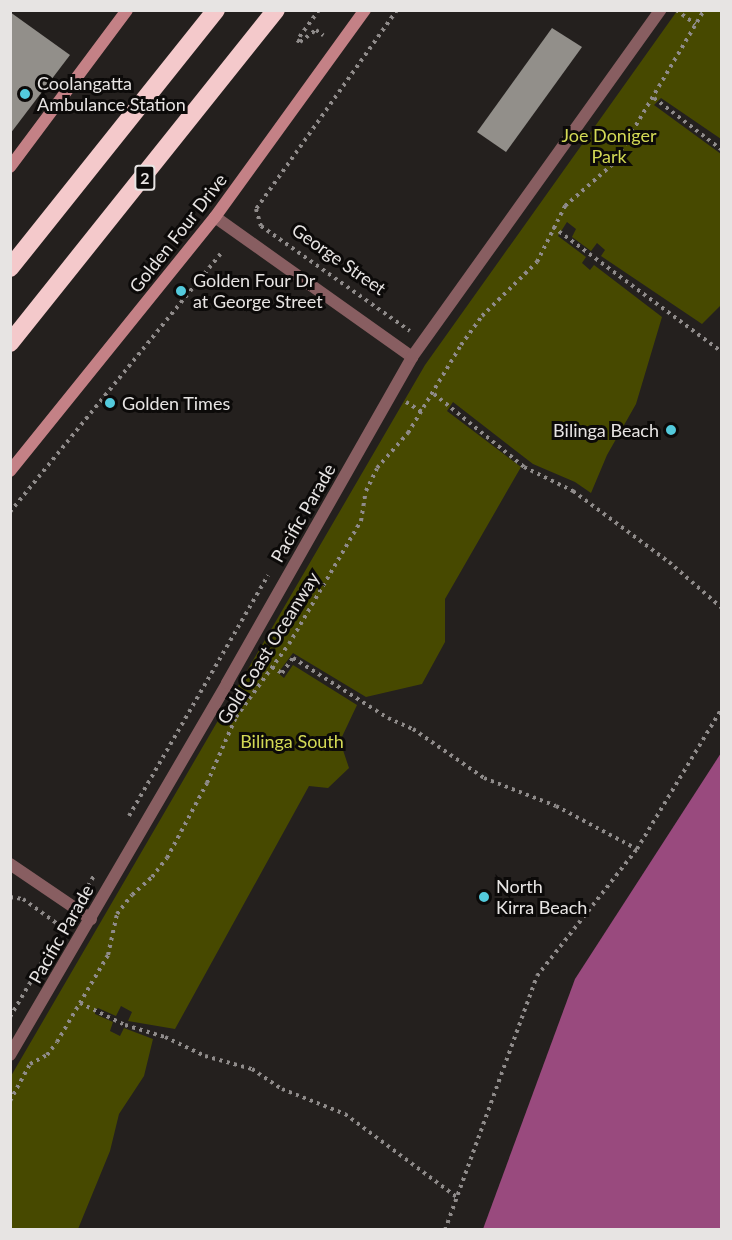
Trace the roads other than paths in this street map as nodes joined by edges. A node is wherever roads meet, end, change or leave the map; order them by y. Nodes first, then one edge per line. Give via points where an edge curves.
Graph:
1 (127, 10) edge
2 (216, 10) edge
3 (276, 10) edge
4 (365, 10) edge
5 (660, 10) edge
6 (10, 167) edge
7 (215, 217) junction
8 (10, 268) edge
9 (10, 343) edge
10 (412, 357) junction
11 (10, 471) edge
12 (10, 864) edge
13 (91, 919) junction
14 (10, 1055) edge

1 - 6 street
2 - 8 highway
3 - 9 highway, 2
4 - 7 street, Golden Four Drive
5 - 10 street, Pacific Parade
7 - 10 street, George Street
7 - 11 street, Golden Four Drive
10 - 13 street, Pacific Parade
12 - 13 street
13 - 14 street, Pacific Parade

